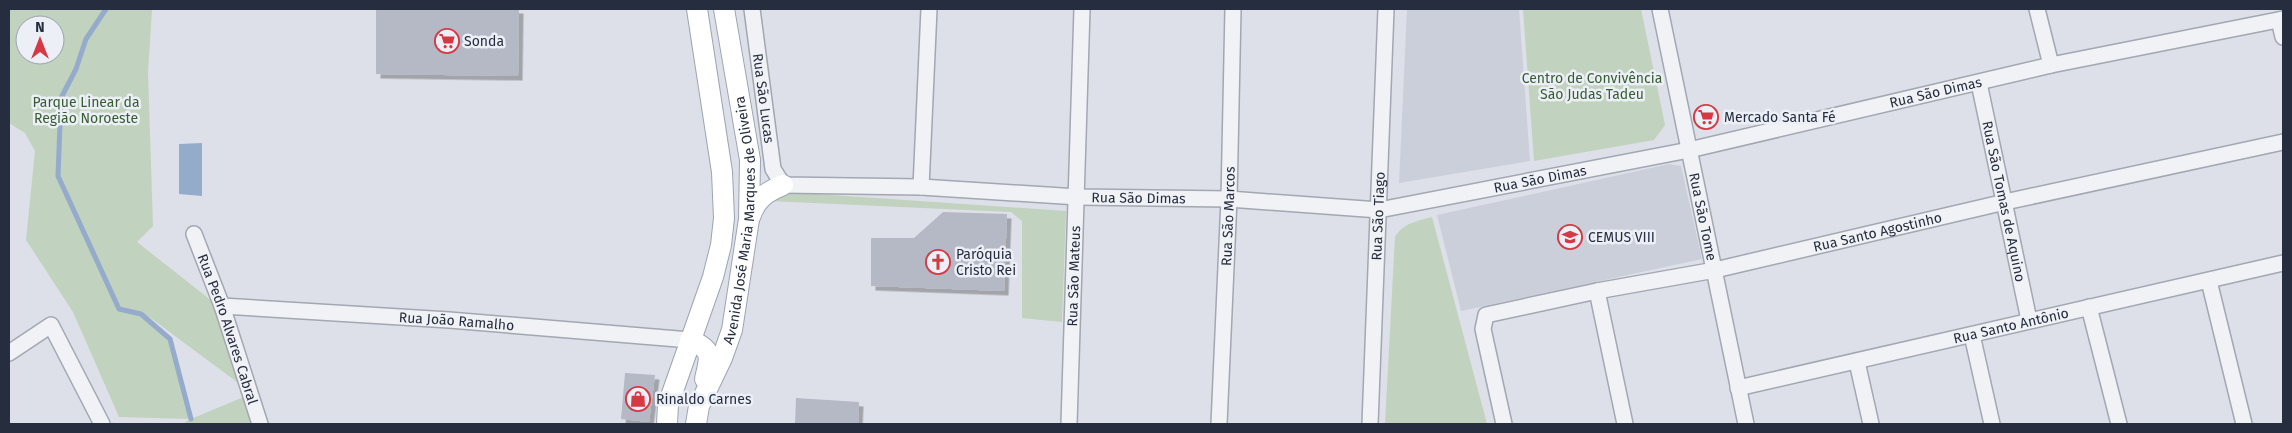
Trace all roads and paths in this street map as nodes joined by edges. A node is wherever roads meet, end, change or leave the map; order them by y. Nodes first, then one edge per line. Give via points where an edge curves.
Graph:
1 (697, 9) edge
2 (724, 9) edge
3 (752, 9) edge
4 (929, 9) edge
5 (1082, 9) edge
6 (1233, 9) edge
7 (1386, 9) edge
8 (1660, 9) edge
9 (2037, 9) edge
10 (2281, 19) edge
11 (2283, 37) edge
12 (2051, 65) junction
13 (1979, 83) junction
14 (2283, 142) edge
15 (1688, 150) junction
16 (750, 162) junction
17 (783, 185) junction
18 (921, 187) junction
19 (1078, 197) junction
20 (1230, 199) junction
21 (2005, 202) junction
22 (1379, 210) junction
23 (749, 219) junction
24 (194, 234) dead end
25 (2283, 263) edge
26 (1715, 270) junction
27 (2209, 281) junction
28 (1597, 291) junction
29 (222, 306) junction
30 (2089, 308) junction
31 (2028, 320) junction
32 (1972, 335) junction
33 (690, 340) junction
34 (9, 353) edge
35 (1857, 362) junction
36 (1738, 388) junction
37 (697, 415) edge
38 (102, 424) edge
39 (260, 424) edge
40 (667, 424) edge
41 (1069, 424) edge
42 (1219, 424) edge
43 (1370, 424) edge
44 (1504, 424) edge
45 (1625, 424) edge
46 (1746, 424) edge
47 (1871, 424) edge
48 (1992, 424) edge
49 (2119, 424) edge
50 (2244, 424) edge

1 - 33 main road, Avenida José Maria Marques de Oliveira via 722,172 724,218 713,277
2 - 16 main road, Avenida José Maria Marques de Oliveira
3 - 17 street, Rua São Lucas via 773,169
4 - 18 street
5 - 19 street, Rua São Mateus
6 - 20 street, Rua São Marcos
7 - 22 street, Rua São Tiago
8 - 15 street, Rua São Tome
9 - 12 street
10 - 11 street
10 - 12 street, Rua São Dimas
12 - 13 street, Rua São Dimas
13 - 15 street, Rua São Dimas
13 - 21 street, Rua São Tomas de Aquino
14 - 21 street, Rua Santo Agostinho
15 - 22 street, Rua São Dimas
15 - 26 street, Rua São Tome
16 - 17 main road via 768,179
16 - 23 main road, Avenida José Maria Marques de Oliveira
17 - 18 street, Rua São Dimas
17 - 23 main road via 763,195
18 - 19 street, Rua São Dimas
19 - 20 street, Rua São Dimas
19 - 41 street, Rua São Mateus
20 - 22 street, Rua São Dimas
20 - 42 street, Rua São Marcos
21 - 26 street, Rua Santo Agostinho
21 - 31 street, Rua São Tomas de Aquino
22 - 43 street, Rua São Tiago
23 - 37 main road, Avenida José Maria Marques de Oliveira via 732,330
24 - 29 street, Rua Pedro Alvares Cabral
25 - 27 street, Rua Santo Antônio
26 - 28 street, Rua Santo Agostinho
26 - 36 street, Rua São Tome
27 - 30 street, Rua Santo Antônio
27 - 50 street
28 - 44 street, Rua Santo Agostinho via 1486,315 1483,329
28 - 45 street
29 - 33 street, Rua João Ramalho
29 - 39 street, Rua Pedro Alvares Cabral
30 - 31 street, Rua Santo Antônio
30 - 49 street
31 - 32 street, Rua Santo Antônio
32 - 35 street, Rua Santo Antônio
32 - 48 street
33 - 37 main road via 706,348 710,357
33 - 40 main road, Avenida José Maria Marques de Oliveira via 668,405
34 - 38 street via 51,325
35 - 36 street, Rua Santo Antônio
35 - 47 street
36 - 46 street, Rua São Tome

